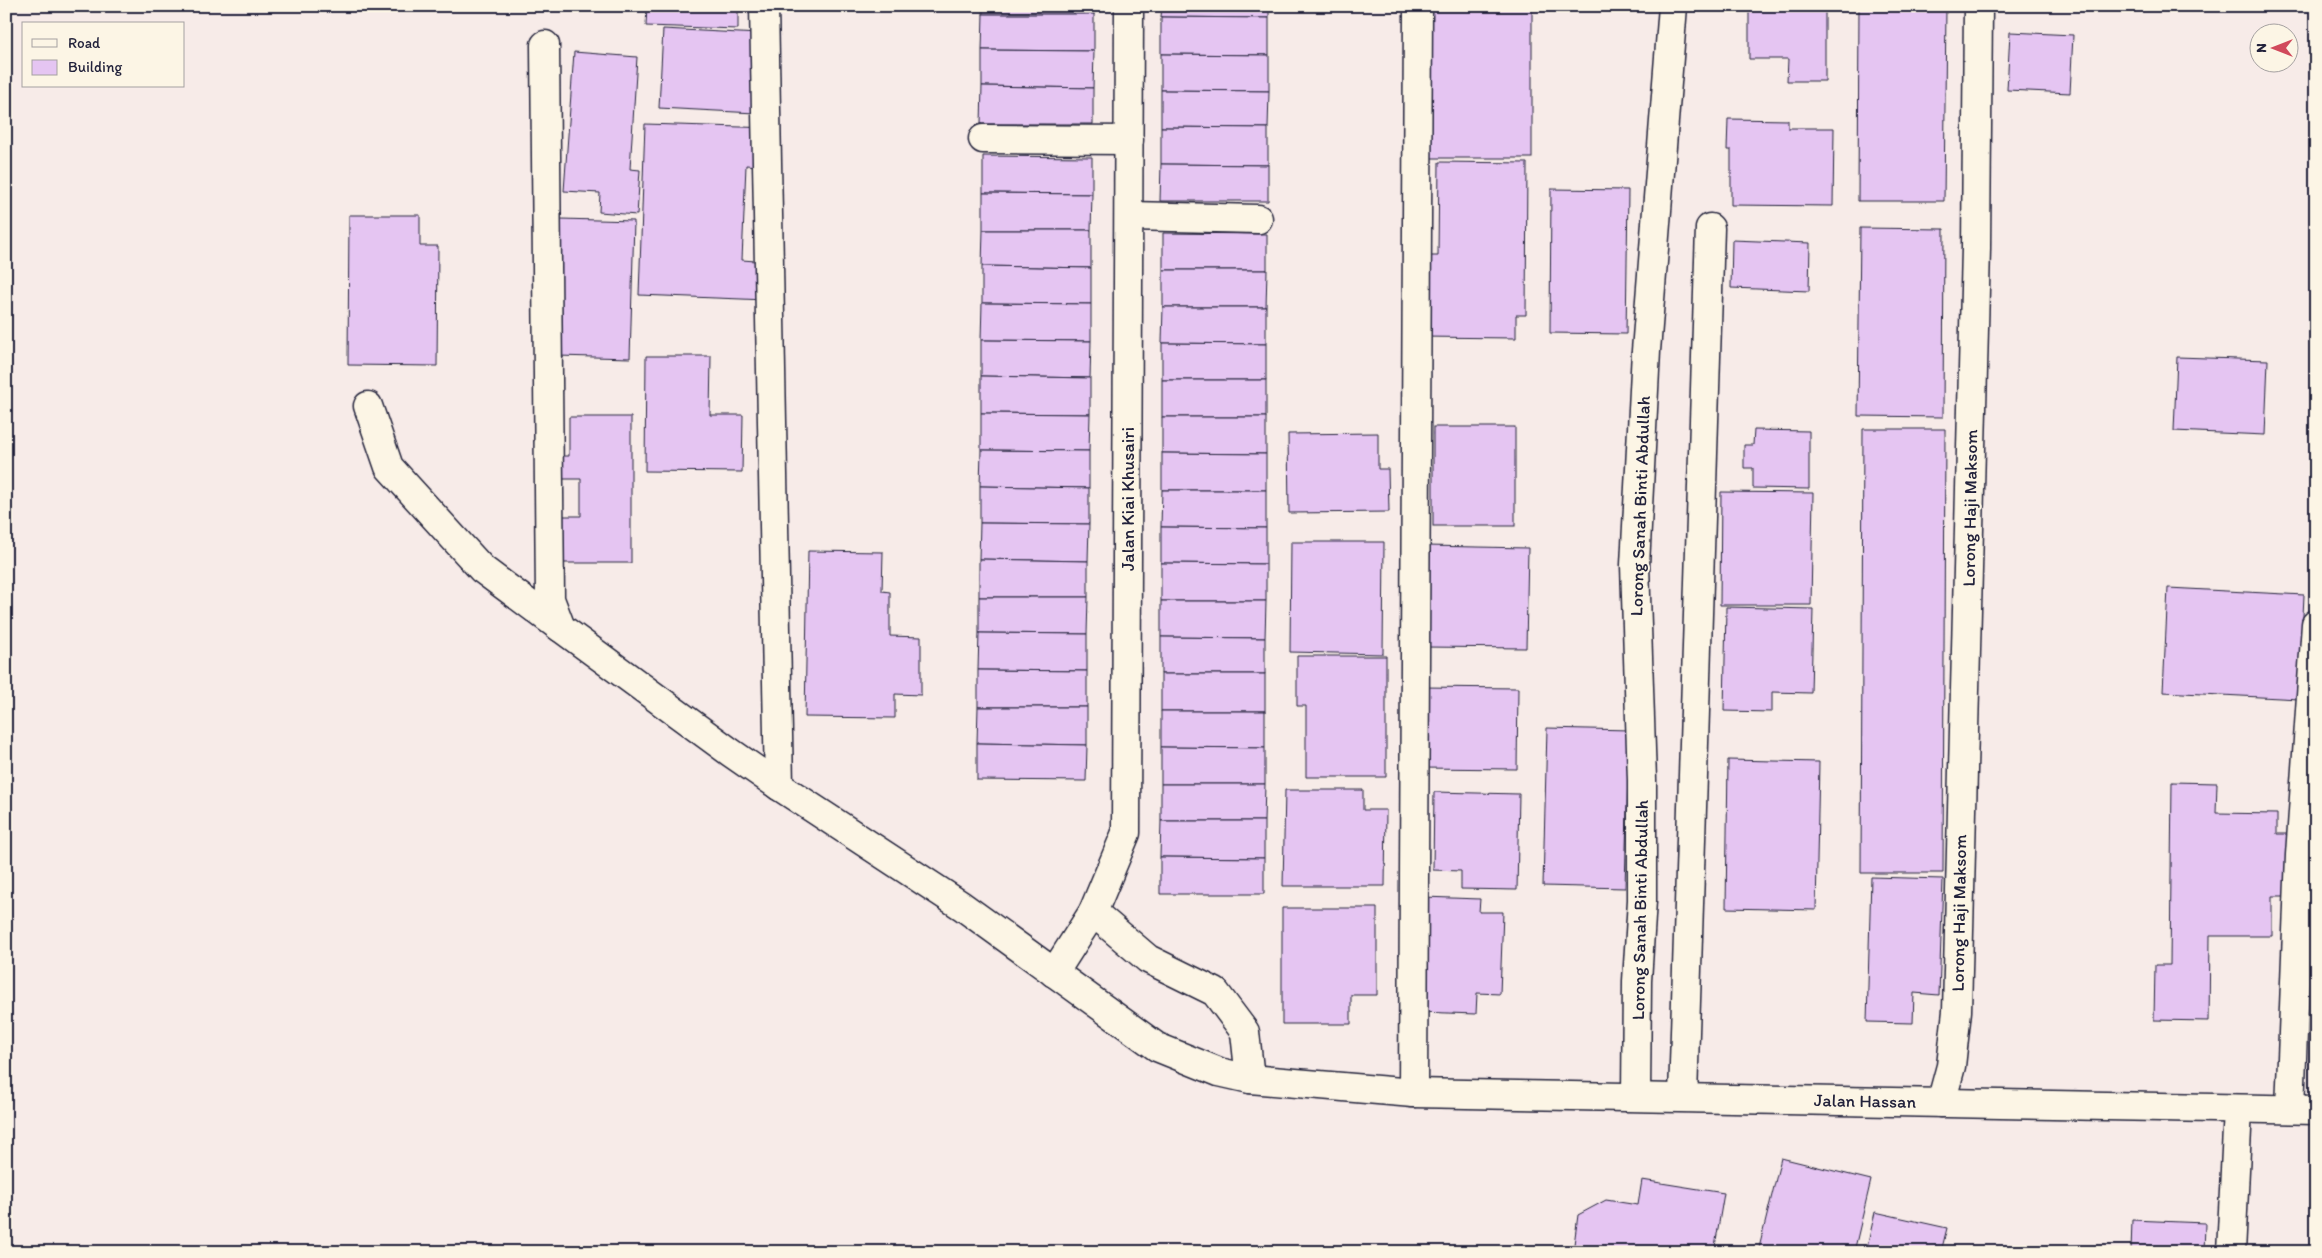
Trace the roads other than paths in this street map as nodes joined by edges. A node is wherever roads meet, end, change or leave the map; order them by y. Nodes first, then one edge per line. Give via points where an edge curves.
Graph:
1 (764, 6) edge
2 (1129, 6) edge
3 (1418, 6) edge
4 (1673, 6) edge
5 (1978, 6) edge
6 (545, 45) dead end
7 (983, 139) dead end
8 (1129, 140) junction
9 (1130, 216) junction
10 (1258, 219) dead end
11 (1710, 228) dead end
12 (368, 406) dead end
13 (2316, 624) edge
14 (561, 628) junction
15 (779, 786) junction
16 (1093, 912) junction
17 (1054, 973) junction
18 (1250, 1079) junction
19 (1414, 1093) junction
20 (1636, 1096) junction
21 (1683, 1097) junction
22 (1941, 1103) junction
23 (2238, 1109) junction
24 (2303, 1110) edge
25 (2231, 1252) edge

1 - 15 street
2 - 8 street, Jalan Kiai Khusairi
3 - 19 street
4 - 20 street, Lorong Sanah Binti Abdullah via 1646,351 1635,565 1642,780
5 - 22 street, Lorong Haji Maksom via 1976,248 1956,1010 1951,1066
6 - 14 street via 550,599
7 - 8 street
8 - 9 street, Jalan Kiai Khusairi
9 - 10 street
9 - 16 street, Jalan Kiai Khusairi via 1126,833
11 - 21 street
12 - 14 street, Jalan Hassan via 389,467 482,569
13 - 24 street via 2293,1017 2292,1070
14 - 15 street, Jalan Hassan
15 - 17 street, Jalan Hassan via 962,906
16 - 17 street, Jalan Kiai Khusairi
16 - 18 street via 1148,959 1216,992 1245,1032
17 - 18 street, Jalan Hassan via 1157,1047 1219,1072
18 - 19 street, Jalan Hassan
19 - 20 street, Jalan Hassan
20 - 21 street, Jalan Hassan
21 - 22 street, Jalan Hassan
22 - 23 street, Jalan Hassan
23 - 24 street, Jalan Hassan
23 - 25 street

